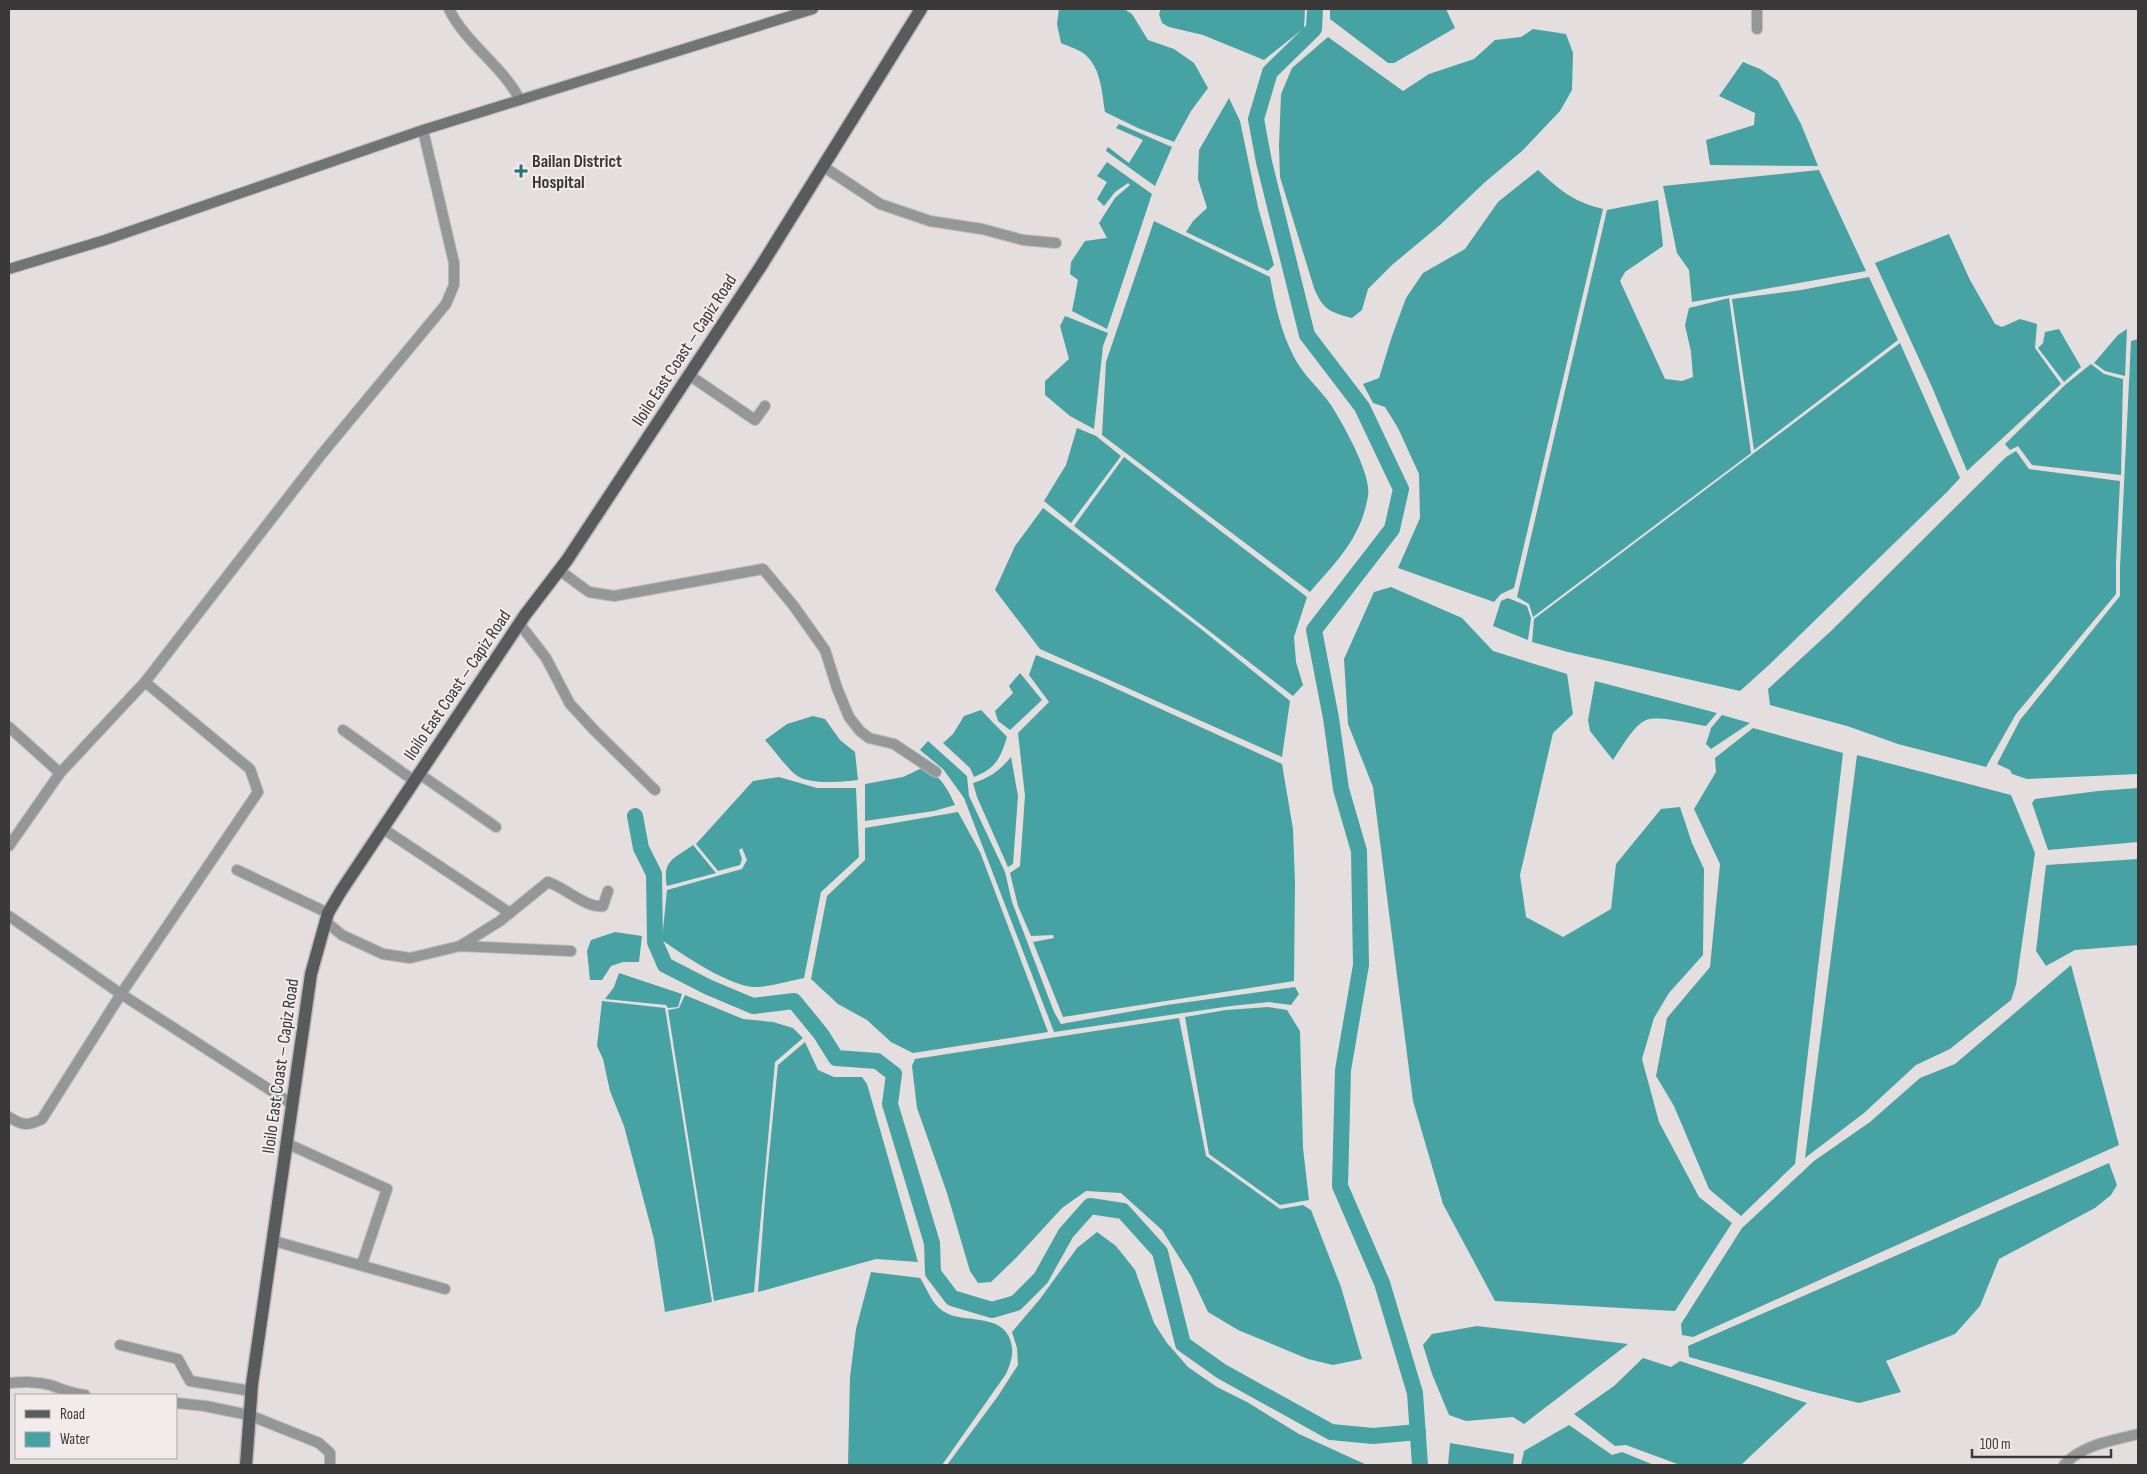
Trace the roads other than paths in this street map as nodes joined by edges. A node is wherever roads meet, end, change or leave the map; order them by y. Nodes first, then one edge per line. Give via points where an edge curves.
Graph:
1 (449, 9) edge
2 (813, 9) edge
3 (921, 9) edge
4 (1757, 9) edge
5 (1757, 29) dead end
6 (520, 100) junction
7 (423, 130) junction
8 (824, 167) junction
9 (1056, 243) dead end
10 (9, 269) edge
11 (689, 375) junction
12 (765, 406) dead end
13 (559, 570) junction
14 (519, 623) junction
15 (145, 682) junction
16 (9, 727) edge
17 (343, 730) dead end
18 (936, 772) dead end
19 (60, 773) junction
20 (416, 776) junction
21 (655, 790) dead end
22 (496, 827) dead end
23 (382, 828) junction
24 (9, 846) edge
25 (237, 870) dead end
26 (608, 891) dead end
27 (510, 913) junction
28 (9, 916) edge
29 (327, 916) junction
30 (460, 946) junction
31 (571, 951) dead end
32 (121, 994) junction
33 (292, 1104) junction
34 (9, 1117) edge
35 (286, 1143) junction
36 (274, 1240) junction
37 (362, 1264) junction
38 (445, 1289) dead end
39 (120, 1345) dead end
40 (9, 1383) edge
41 (251, 1391) junction
42 (75, 1394) edge
43 (178, 1403) edge
44 (249, 1415) junction
45 (2138, 1434) edge
46 (246, 1465) edge
47 (330, 1465) edge
48 (2064, 1465) edge

1 - 6 street via 476,45 503,73
2 - 6 main road
3 - 8 main road, Iloilo East Coast – Capiz Road
4 - 5 street
6 - 7 main road
7 - 10 main road
7 - 15 street via 454,263 454,285 446,304 321,455
8 - 9 street via 880,204 930,221 982,229 1023,240
8 - 11 main road, Iloilo East Coast – Capiz Road
11 - 12 street via 755,420
11 - 13 main road, Iloilo East Coast – Capiz Road
13 - 14 main road, Iloilo East Coast – Capiz Road
13 - 18 street via 589,592 614,596 763,569 825,650 849,718 860,731 869,738 894,744
14 - 20 main road, Iloilo East Coast – Capiz Road
14 - 21 street via 546,658 570,704
15 - 19 street
15 - 32 street via 250,769 258,792
16 - 19 street
17 - 20 street
19 - 24 street
20 - 22 street
20 - 23 main road, Iloilo East Coast – Capiz Road
23 - 27 street
23 - 29 main road, Iloilo East Coast – Capiz Road
25 - 29 street
26 - 27 street via 603,906 595,907 561,886 548,882
27 - 30 street
28 - 32 street
29 - 30 street via 342,935 383,954 410,958
29 - 33 main road, Iloilo East Coast – Capiz Road via 311,974
30 - 31 street
32 - 33 street
32 - 34 street via 42,1119 30,1125
33 - 35 main road, Iloilo East Coast – Capiz Road
35 - 36 main road, Iloilo East Coast – Capiz Road
35 - 37 street via 387,1189
36 - 37 street
36 - 41 main road, Iloilo East Coast – Capiz Road
37 - 38 street
39 - 41 street via 178,1359 190,1381
40 - 42 street via 29,1381
41 - 44 main road, Iloilo East Coast – Capiz Road
43 - 44 street
44 - 46 main road, Iloilo East Coast – Capiz Road
44 - 47 street via 320,1443 330,1453
45 - 48 street via 2090,1446 2073,1455

